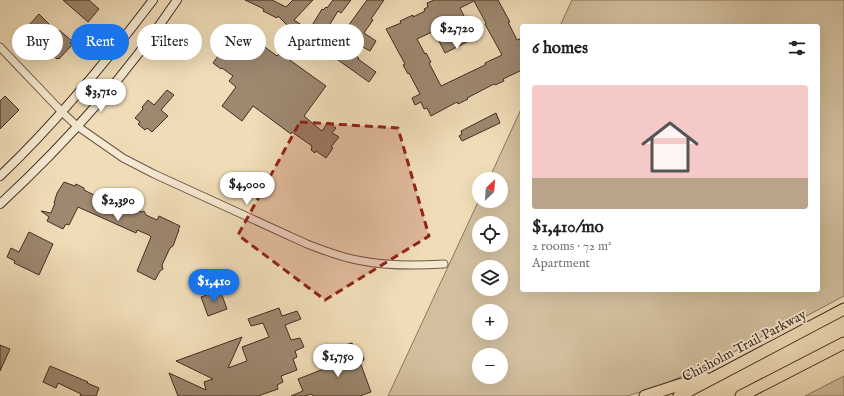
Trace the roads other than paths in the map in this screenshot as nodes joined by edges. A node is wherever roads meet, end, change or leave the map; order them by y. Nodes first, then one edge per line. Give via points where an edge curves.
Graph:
1 (153, 0) edge
2 (166, 0) edge
3 (175, 3) edge
4 (0, 47) edge
5 (63, 113) junction
6 (77, 126) junction
7 (0, 176) edge
8 (0, 204) edge
9 (444, 264) dead end
10 (844, 309) edge
11 (844, 343) edge
12 (733, 367) junction
13 (645, 396) edge
14 (679, 396) edge
15 (741, 396) edge

1 - 5 main road
2 - 3 main road
3 - 6 main road via 118,78
4 - 5 street
5 - 6 street
5 - 7 main road
6 - 8 main road
6 - 9 street via 123,158 154,174 332,254 389,265
10 - 12 highway, Chisholm Trail Parkway
11 - 15 highway
12 - 13 highway
12 - 14 highway, Chisholm Trail Parkway

